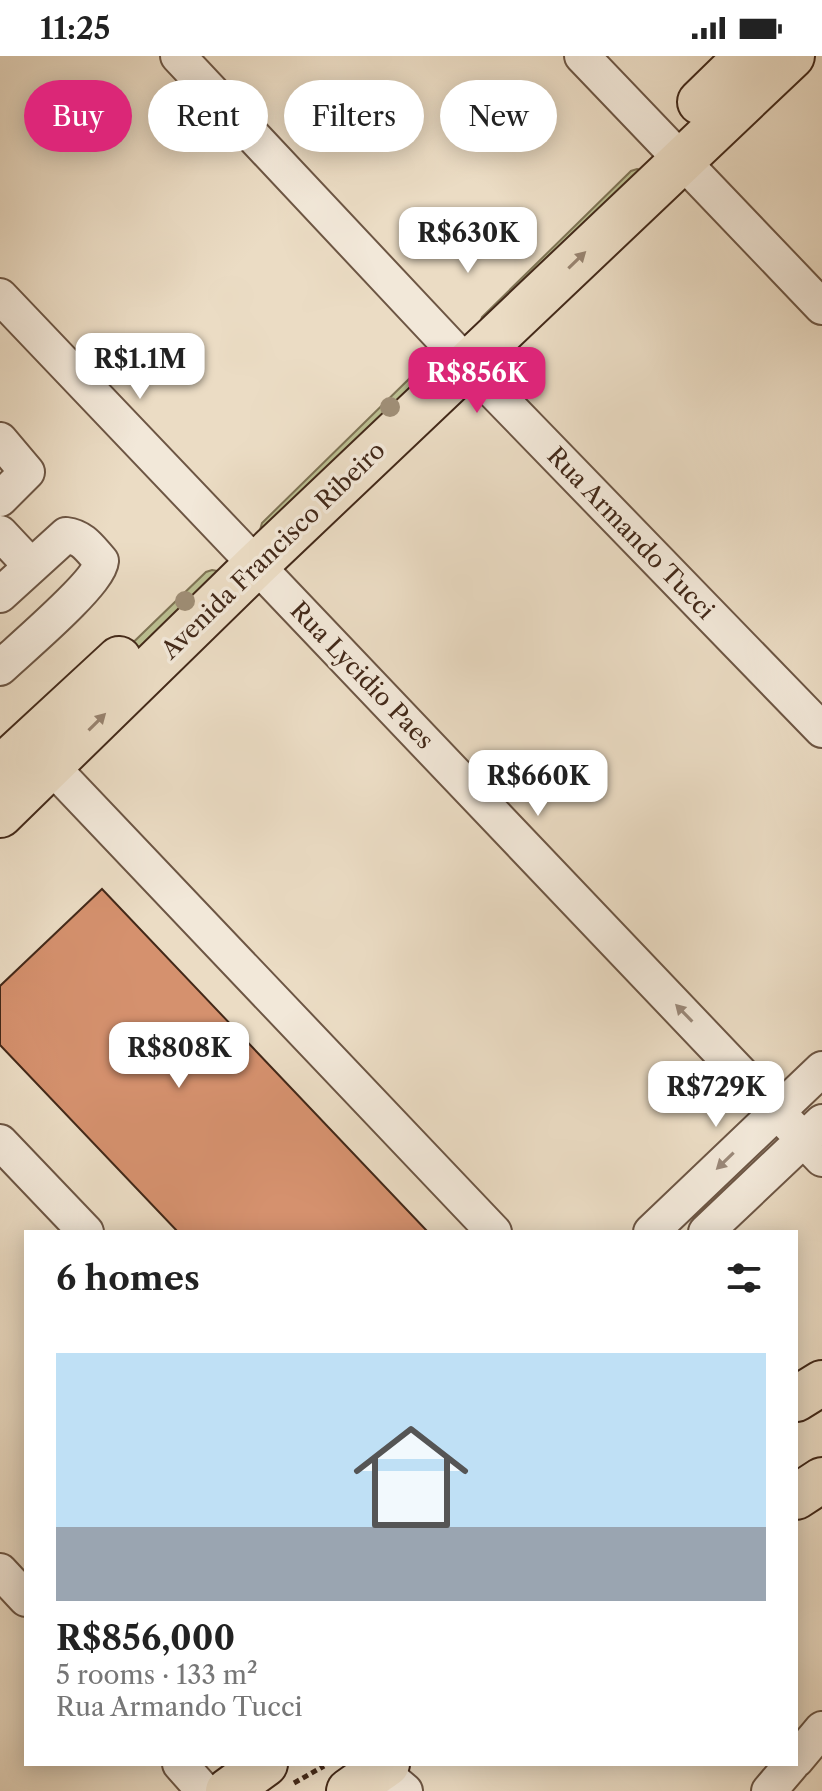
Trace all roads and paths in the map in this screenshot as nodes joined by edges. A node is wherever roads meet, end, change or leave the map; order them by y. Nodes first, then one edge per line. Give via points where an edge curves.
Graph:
1 (178, 56) edge
2 (582, 56) edge
3 (747, 56) edge
4 (792, 56) edge
5 (672, 150) junction
6 (0, 296) edge
7 (822, 307) edge
8 (457, 353) junction
9 (0, 440) edge
10 (0, 499) edge
11 (0, 533) edge
12 (248, 556) junction
13 (31, 566) junction
14 (0, 595) edge
15 (0, 668) edge
16 (822, 730) edge
17 (19, 755) edge
18 (0, 815) edge
19 (822, 1069) edge
20 (777, 1110) junction
21 (816, 1140) edge
22 (0, 1142) edge
23 (84, 1230) edge
24 (492, 1230) edge
25 (653, 1230) edge
26 (708, 1230) edge
27 (822, 1383) edge
28 (798, 1398) edge
29 (822, 1480) edge
30 (798, 1496) edge
31 (0, 1571) edge
32 (24, 1597) edge
33 (822, 1729) edge
34 (798, 1757) edge
35 (182, 1766) edge
36 (323, 1766) edge
37 (791, 1766) edge
38 (290, 1778) edge
39 (204, 1791) edge
40 (228, 1791) edge
41 (769, 1791) edge

1 - 8 street, Rua Armando Tucci
2 - 5 street
3 - 5 main road, Avenida Francisco Ribeiro
4 - 5 main road, Avenida Francisco Ribeiro
5 - 7 street
5 - 8 main road, Avenida Francisco Ribeiro
6 - 12 street, Rua Lycidio Paes
8 - 12 main road, Avenida Francisco Ribeiro
8 - 16 street, Rua Armando Tucci
9 - 10 street via 27,472
11 - 13 street
12 - 17 main road, Avenida Francisco Ribeiro
20 -> 12 street, Rua Lycidio Paes
13 - 14 street
13 - 15 street via 66,535 83,541 101,561 98,572 72,600
17 - 18 main road, Avenida Francisco Ribeiro
17 - 24 street
19 - 20 street
20 - 21 street, Rua Lycidio Paes
20 -> 25 street
21 - 26 street
22 - 23 street
27 - 28 main road
29 - 30 main road
31 - 32 street
33 - 34 street
35 - 39 street
36 - 38 path
37 - 41 street
38 - 40 main road

